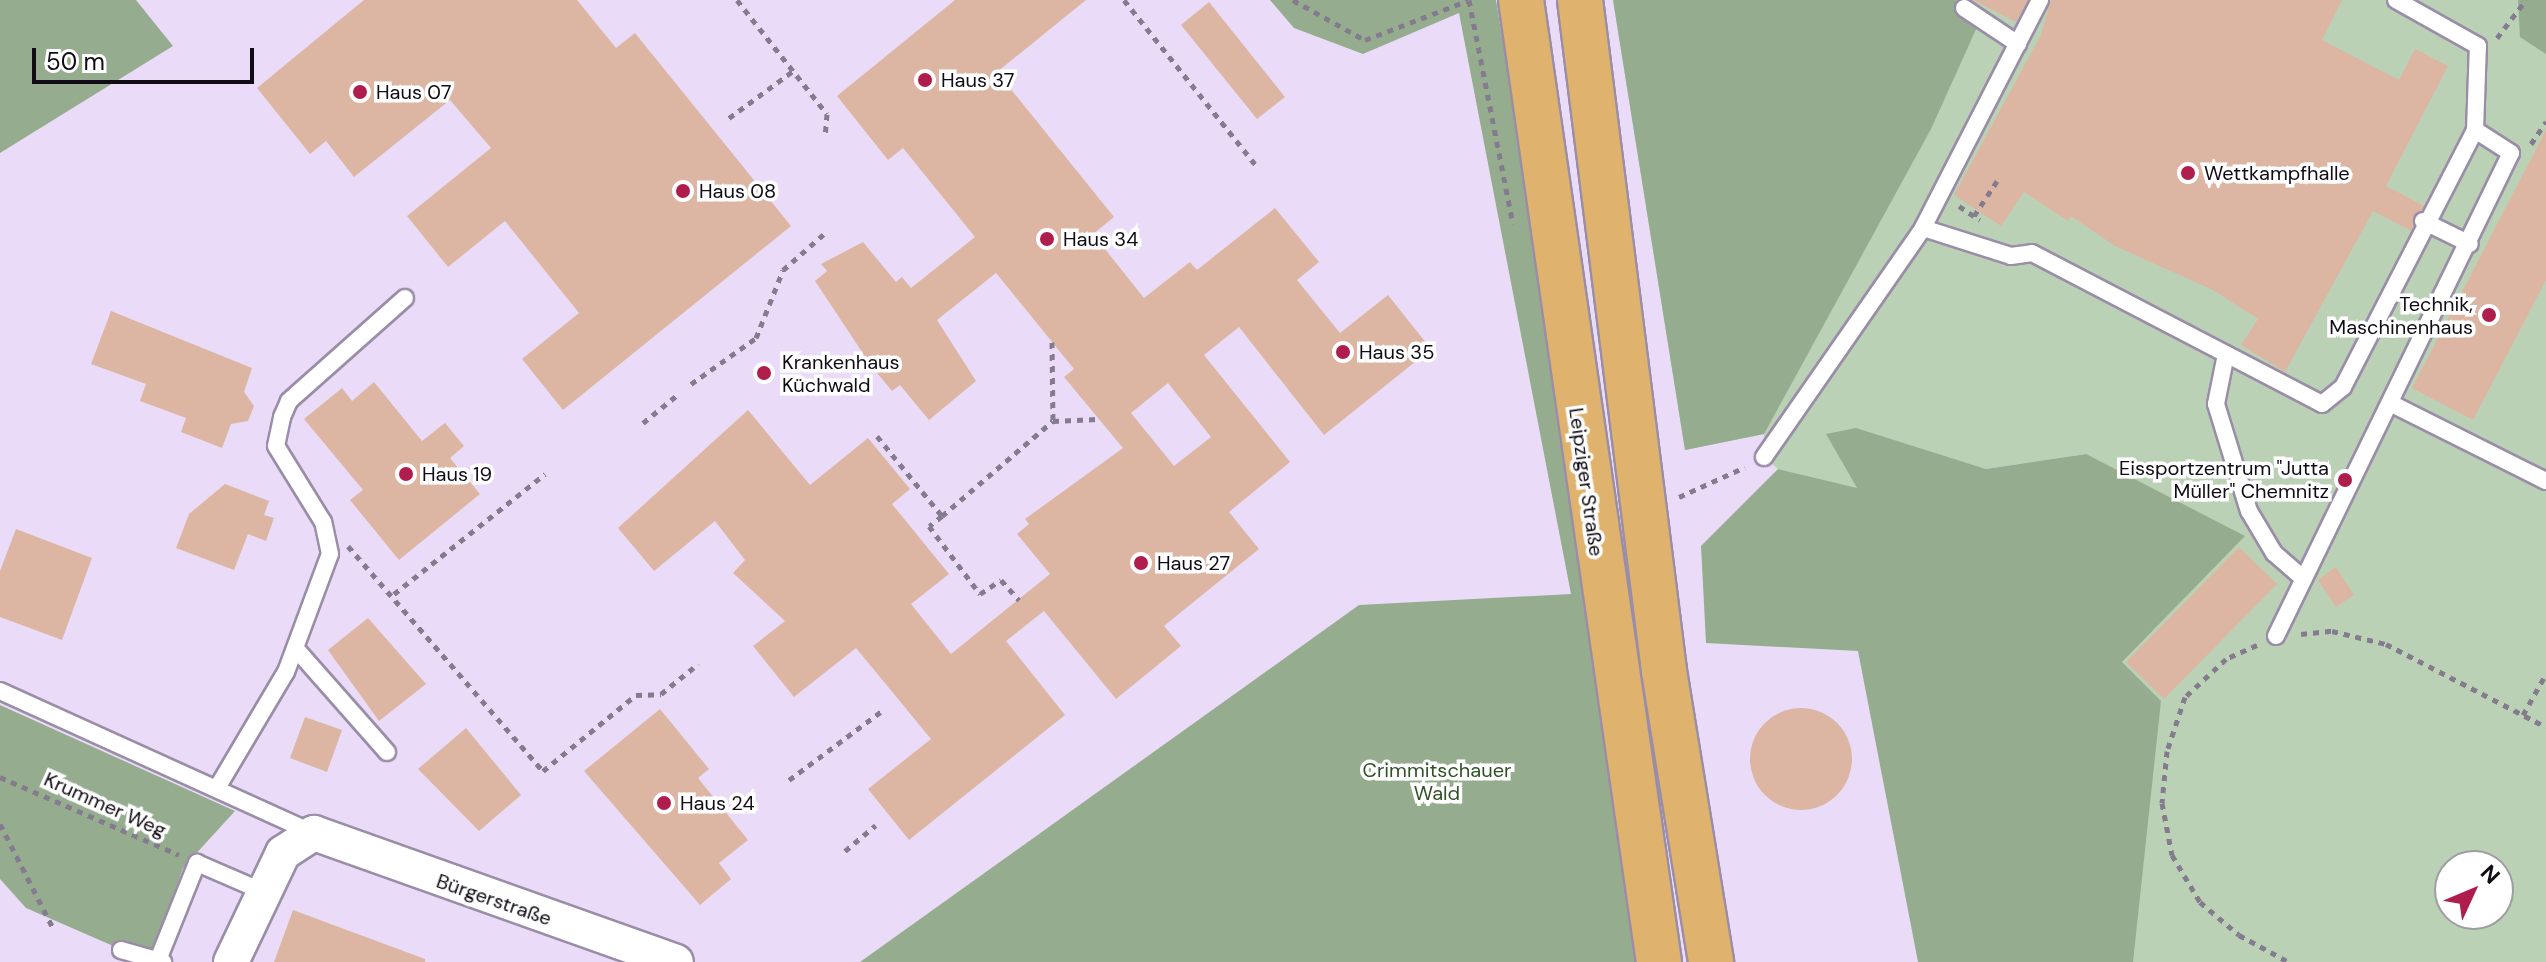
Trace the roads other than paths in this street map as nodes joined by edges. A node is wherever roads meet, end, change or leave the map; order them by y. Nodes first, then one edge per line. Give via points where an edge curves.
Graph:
1 (1521, 0) edge
2 (1580, 0) edge
3 (2040, 0) edge
4 (2396, 0) edge
5 (1964, 8) dead end
6 (2018, 44) junction
7 (2475, 130) junction
8 (2426, 223) junction
9 (1923, 228) junction
10 (2470, 244) junction
11 (405, 298) dead end
12 (2226, 354) junction
13 (2392, 404) junction
14 (1764, 457) road end
15 (2546, 481) edge
16 (2303, 578) junction
17 (2276, 636) road end
18 (297, 650) junction
19 (0, 691) edge
20 (387, 752) dead end
21 (217, 788) junction
22 (314, 833) junction
23 (264, 892) junction
24 (121, 950) dead end
25 (160, 961) edge
26 (231, 962) edge
27 (676, 962) edge
28 (1659, 962) edge
29 (1711, 962) edge

1 - 28 main road, Leipziger Straße
2 - 29 main road via 1664,671
3 - 6 lane
4 - 7 lane via 2478,46
5 - 6 lane
6 - 9 lane
7 - 8 lane
7 - 10 lane via 2511,153
8 - 10 lane
8 - 12 lane via 2343,387 2322,404
9 - 12 lane via 2011,256 2032,253
9 - 14 lane
10 - 13 lane
11 - 18 lane via 289,401 282,417 276,446 331,546
12 - 16 lane via 2216,404 2249,511 2274,553
13 - 15 lane
13 - 16 lane
16 - 17 lane
18 - 20 lane
18 - 21 lane
19 - 21 lane
21 - 22 lane
22 - 23 street via 283,853
22 - 27 street, Bürgerstraße
23 - 25 lane via 197,863
23 - 26 street
24 - 25 lane

